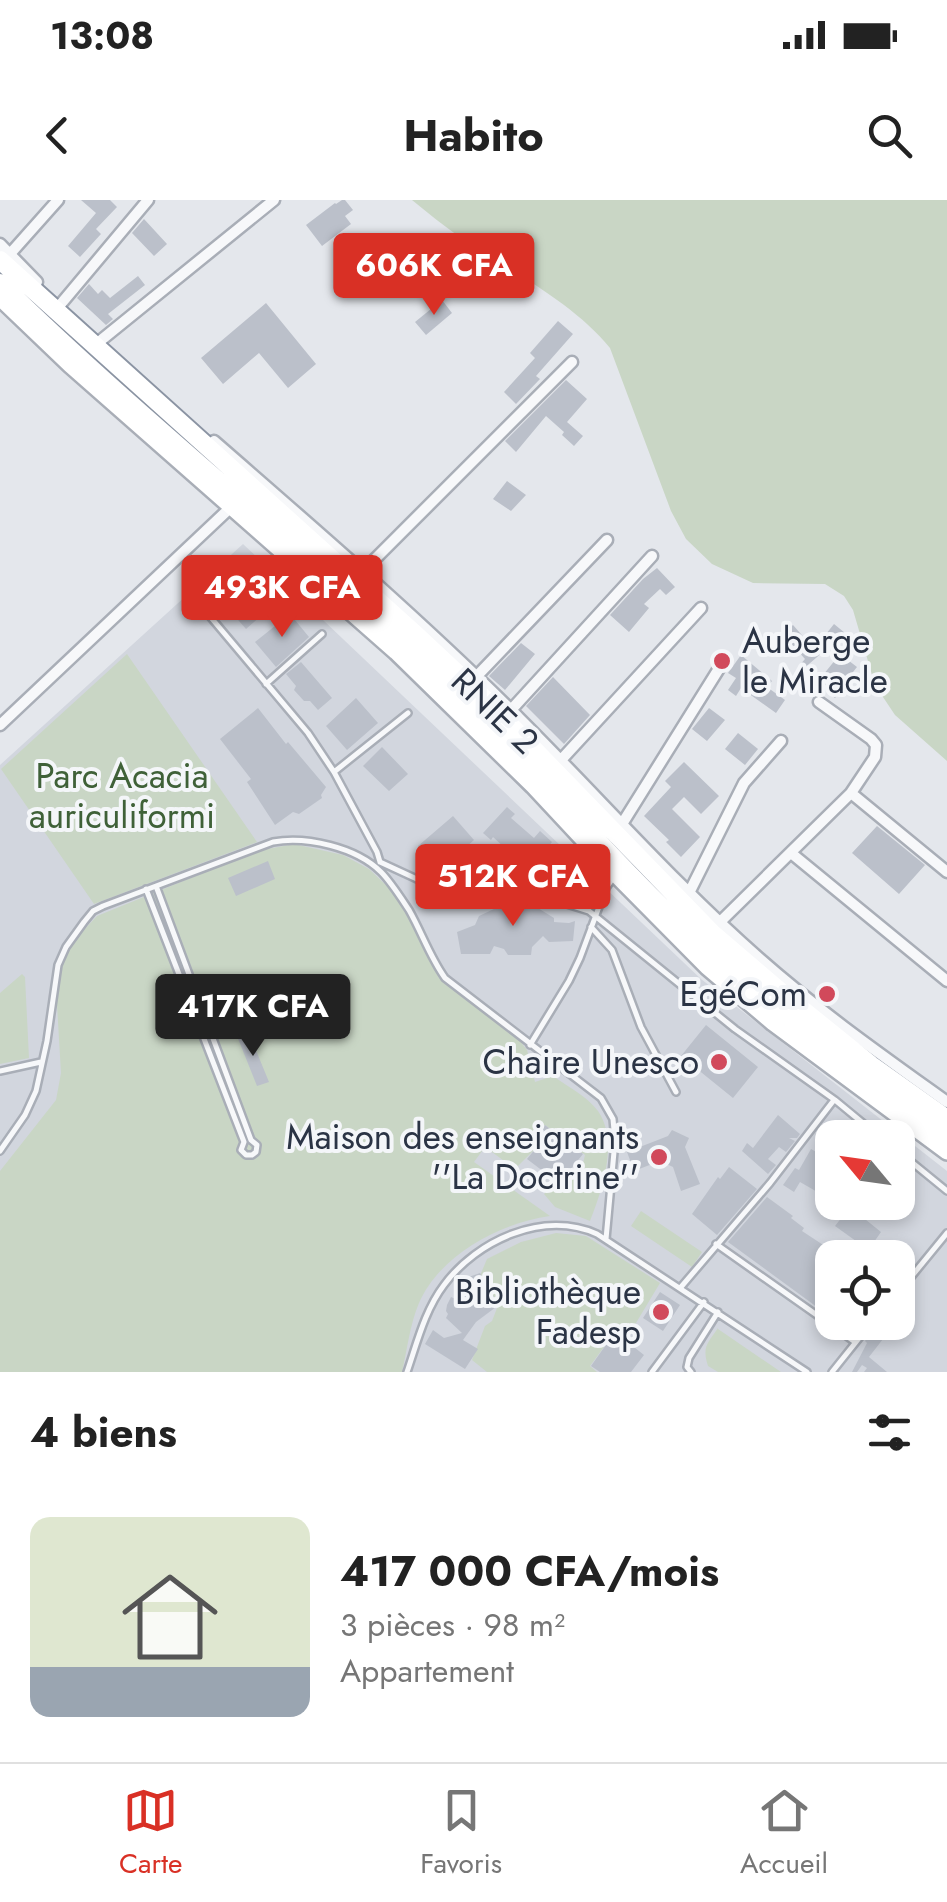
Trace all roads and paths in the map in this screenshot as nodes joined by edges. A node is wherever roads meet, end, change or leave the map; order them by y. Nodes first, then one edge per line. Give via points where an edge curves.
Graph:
1 (58, 200) edge
2 (148, 200) edge
3 (274, 200) edge
4 (0, 244) edge
5 (4, 258) edge
6 (0, 283) edge
7 (0, 298) edge
8 (60, 305) junction
9 (100, 341) junction
10 (572, 362) dead end
11 (231, 507) junction
12 (607, 540) dead end
13 (652, 556) dead end
14 (362, 572) junction
15 (192, 595) dead end
16 (701, 608) dead end
17 (322, 634) dead end
18 (725, 659) dead end
19 (476, 677) junction
20 (266, 684) junction
21 (819, 702) dead end
22 (511, 710) junction
23 (408, 713) dead end
24 (0, 725) edge
25 (781, 742) dead end
26 (561, 760) junction
27 (334, 772) junction
28 (852, 793) junction
29 (622, 824) junction
30 (791, 852) junction
31 (380, 862) junction
32 (380, 870) junction
33 (619, 871) junction
34 (947, 872) edge
35 (156, 886) junction
36 (146, 890) junction
37 (690, 891) junction
38 (595, 916) junction
39 (720, 922) junction
40 (590, 927) junction
41 (947, 982) edge
42 (530, 1045) junction
43 (42, 1062) junction
44 (0, 1072) edge
45 (676, 1092) dead end
46 (835, 1100) junction
47 (947, 1102) edge
48 (947, 1119) edge
49 (859, 1120) edge
50 (947, 1137) edge
51 (0, 1151) edge
52 (947, 1152) edge
53 (915, 1164) edge
54 (947, 1191) edge
55 (947, 1233) edge
56 (606, 1239) junction
57 (716, 1244) junction
58 (915, 1272) edge
59 (681, 1288) junction
60 (704, 1302) junction
61 (718, 1312) junction
62 (855, 1342) joint
63 (407, 1372) edge
64 (652, 1372) edge
65 (691, 1372) edge
66 (807, 1372) edge
67 (832, 1372) edge

1 - 5 street
2 - 8 street
3 - 9 street
4 - 5 street
5 - 8 street
5 - 48 highway, RNIE 2 / RNIE 2 via 474,689 712,933
6 - 33 highway, RNIE 2 / RNIE 2 via 442,680 548,787
7 - 11 street
8 - 9 street
9 - 14 street
10 - 14 street
11 - 24 street
11 - 33 street via 396,652
12 - 19 street
13 - 22 street
14 - 19 street
15 - 20 lane
16 - 26 street
17 - 20 lane
18 - 29 street
19 - 22 street
20 - 27 lane
21 - 28 street via 876,746
22 - 26 street
23 - 27 lane
25 - 37 street via 744,783
26 - 29 street
27 - 31 lane
28 - 30 street
28 - 34 street
29 - 37 street
30 - 39 street
30 - 41 street
31 - 32 lane
31 - 38 lane via 419,880 529,888
32 - 35 lane via 349,851 290,839
32 - 42 lane via 445,978
33 - 38 lane
33 - 50 highway, RNIE 2 / RNIE 2 via 780,1012
33 - 52 street via 707,967
35 - 36 lane
35 - 36 lane via 257,1145 252,1156 242,1150
36 - 43 lane via 94,911 66,946
37 - 39 street
38 - 40 lane
38 - 46 lane
39 - 47 street via 796,990
40 - 42 lane via 569,981
40 - 45 lane via 612,950 640,1027
42 - 56 lane via 601,1098 613,1119
43 - 44 lane
43 - 51 lane via 31,1103
46 - 49 lane
46 - 57 lane
53 - 54 lane
55 - 58 lane
56 - 59 lane
56 - 63 lane via 550,1224 497,1240 441,1288
57 - 59 lane
57 - 62 lane
59 - 60 lane
60 - 61 lane
60 - 64 lane
61 - 65 lane via 689,1358
61 - 66 lane
62 - 67 lane

